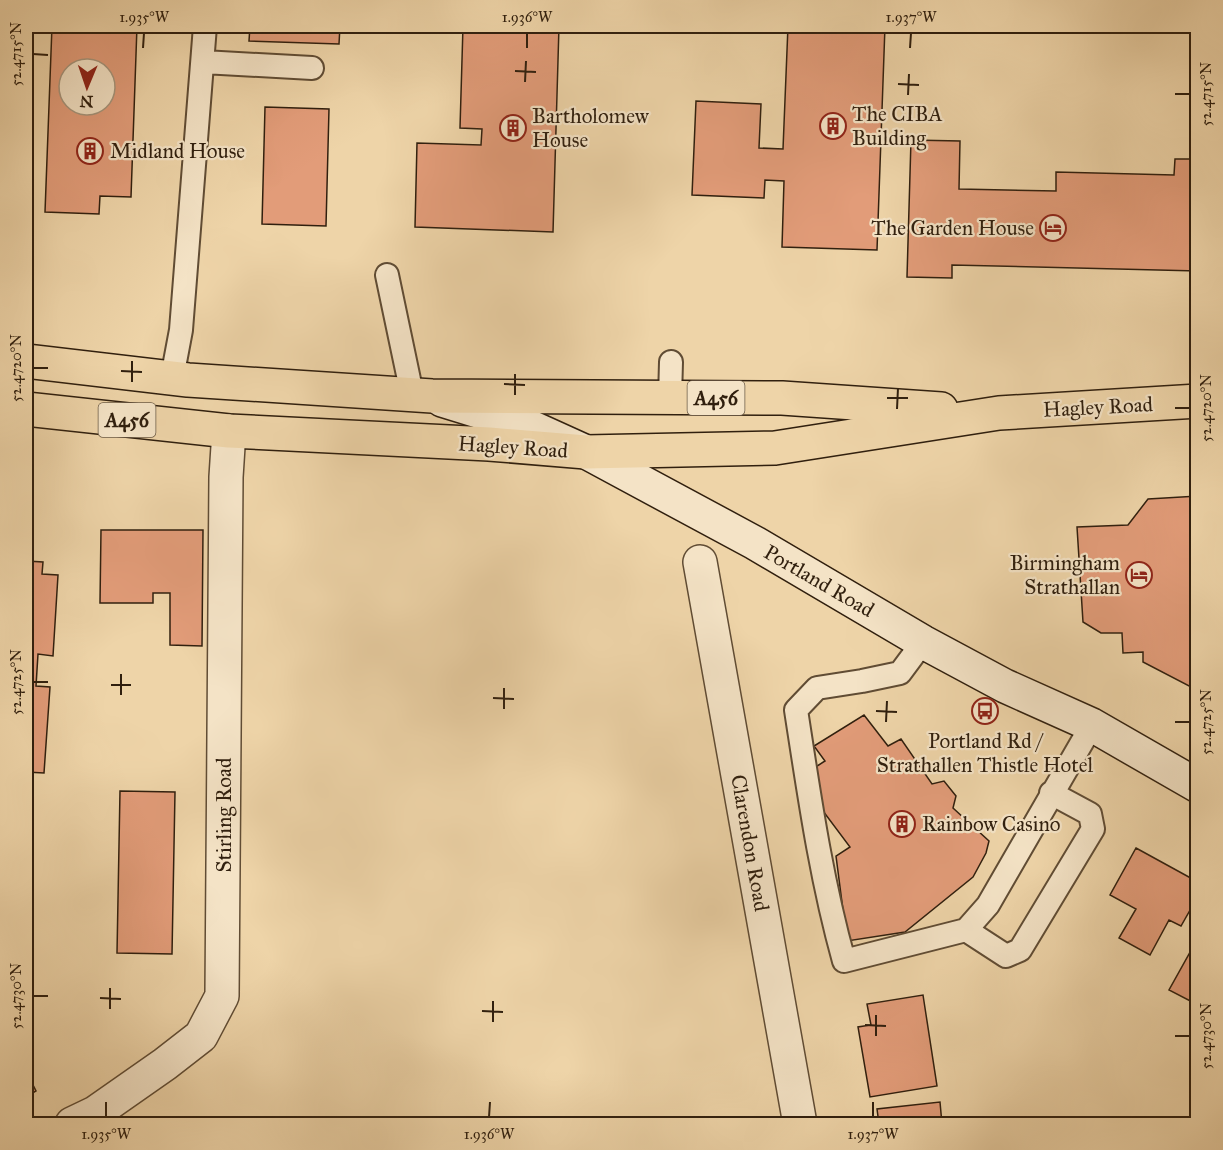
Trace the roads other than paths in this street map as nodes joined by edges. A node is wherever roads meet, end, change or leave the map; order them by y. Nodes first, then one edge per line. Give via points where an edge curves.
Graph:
1 (205, 26) edge
2 (202, 62) junction
3 (312, 68) dead end
4 (387, 275) dead end
5 (26, 361) edge
6 (671, 362) dead end
7 (172, 378) junction
8 (422, 395) junction
9 (670, 398) junction
10 (1197, 401) edge
11 (26, 409) edge
12 (999, 413) junction
13 (229, 431) junction
14 (586, 452) junction
15 (700, 562) dead end
16 (923, 642) junction
17 (1092, 725) junction
18 (1197, 786) edge
19 (1051, 793) junction
20 (966, 930) junction
21 (72, 1125) edge
22 (800, 1125) edge

1 - 2 lane
2 - 3 lane
2 - 7 lane via 181,330
4 - 8 lane
5 - 7 highway, Hagley Road / A456
6 - 9 lane
7 - 8 highway, Hagley Road / A456
8 - 9 highway, Hagley Road / A456
8 - 14 street, Portland Road via 533,428
9 - 12 highway, Hagley Road / A456 via 782,398
10 - 12 highway, Hagley Road / A456
11 - 13 highway, Hagley Road / A456
12 - 14 highway, Hagley Road / A456 via 775,448
13 - 14 highway, Hagley Road / A456
13 - 21 street, Stirling Road via 222,996 201,1035 95,1113
14 - 16 street, Portland Road
15 - 22 street, Clarendon Road
16 - 17 street, Portland Road via 1005,686
16 - 20 lane via 900,673 817,688 796,710 816,841 844,961
17 - 18 street, Portland Road
17 - 19 lane
19 - 20 lane via 988,905
19 - 20 lane via 1090,814 1093,829 1020,950 1006,956

